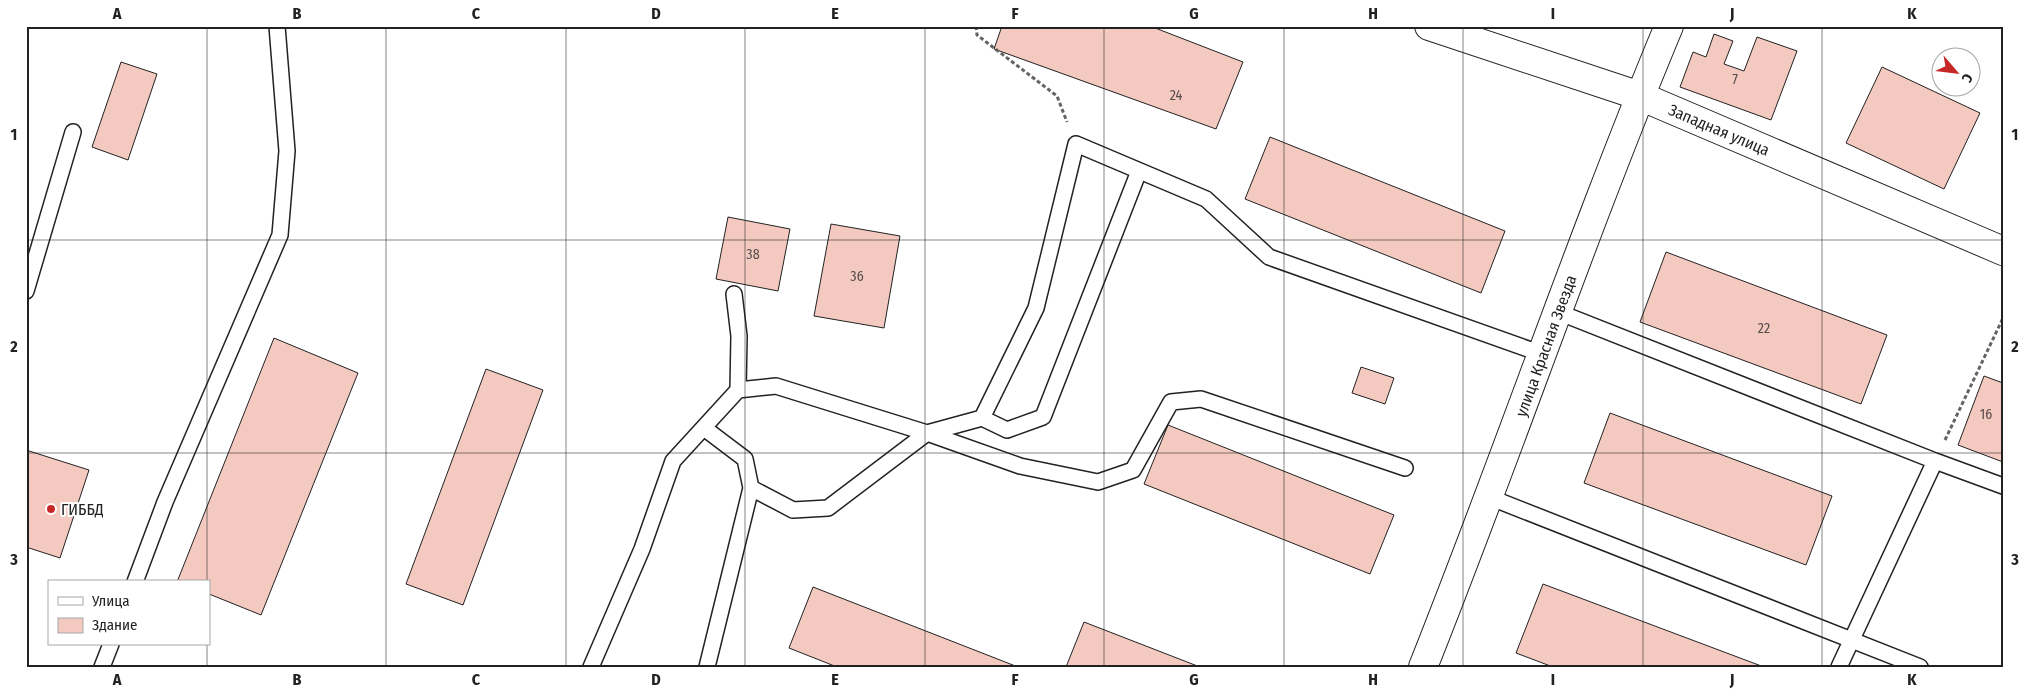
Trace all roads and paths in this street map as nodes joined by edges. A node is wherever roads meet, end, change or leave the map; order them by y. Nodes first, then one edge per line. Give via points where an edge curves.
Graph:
1 (277, 26) edge
2 (976, 26) edge
3 (1429, 26) edge
4 (1669, 26) edge
5 (1640, 96) junction
6 (74, 132) dead end
7 (1076, 144) junction
8 (1139, 170) junction
9 (2003, 251) edge
10 (26, 291) edge
11 (734, 294) dead end
12 (1558, 312) junction
13 (2003, 318) edge
14 (1542, 354) junction
15 (738, 390) junction
16 (982, 418) junction
17 (704, 428) junction
18 (927, 433) junction
19 (1935, 461) junction
20 (1406, 468) dead end
21 (2003, 486) edge
22 (751, 488) junction
23 (1490, 497) junction
24 (136, 580) edge
25 (1851, 640) junction
26 (110, 646) edge
27 (1428, 665) edge
28 (102, 667) edge
29 (591, 667) edge
30 (707, 667) edge
31 (1839, 667) edge
32 (1920, 667) edge

1 - 24 lane via 287,151 280,235 165,502
2 - 7 path via 977,35 1057,96
3 - 5 street, Западная улица
4 - 5 street, улица Красная Звезда
5 - 9 street, Западная улица
5 - 12 street, улица Красная Звезда
6 - 10 lane
7 - 8 lane
7 - 16 lane via 1036,308
8 - 14 lane via 1206,199 1269,257
8 - 16 lane via 1042,417 1007,430
11 - 15 lane via 739,336
12 - 14 street, улица Красная Звезда
12 - 19 lane
13 - 19 path
14 - 23 street, улица Красная Звезда
15 - 17 lane
15 - 18 lane via 776,386
16 - 18 lane
17 - 22 lane via 745,459
17 - 29 lane via 673,461 642,549
18 - 20 lane via 1020,466 1098,482 1133,470 1171,402 1201,399
18 - 22 lane via 828,508 793,510
19 - 21 lane
19 - 25 lane
22 - 30 lane
23 - 25 lane
23 - 27 street, улица Красная Звезда
25 - 31 lane
25 - 32 lane
26 - 28 lane

